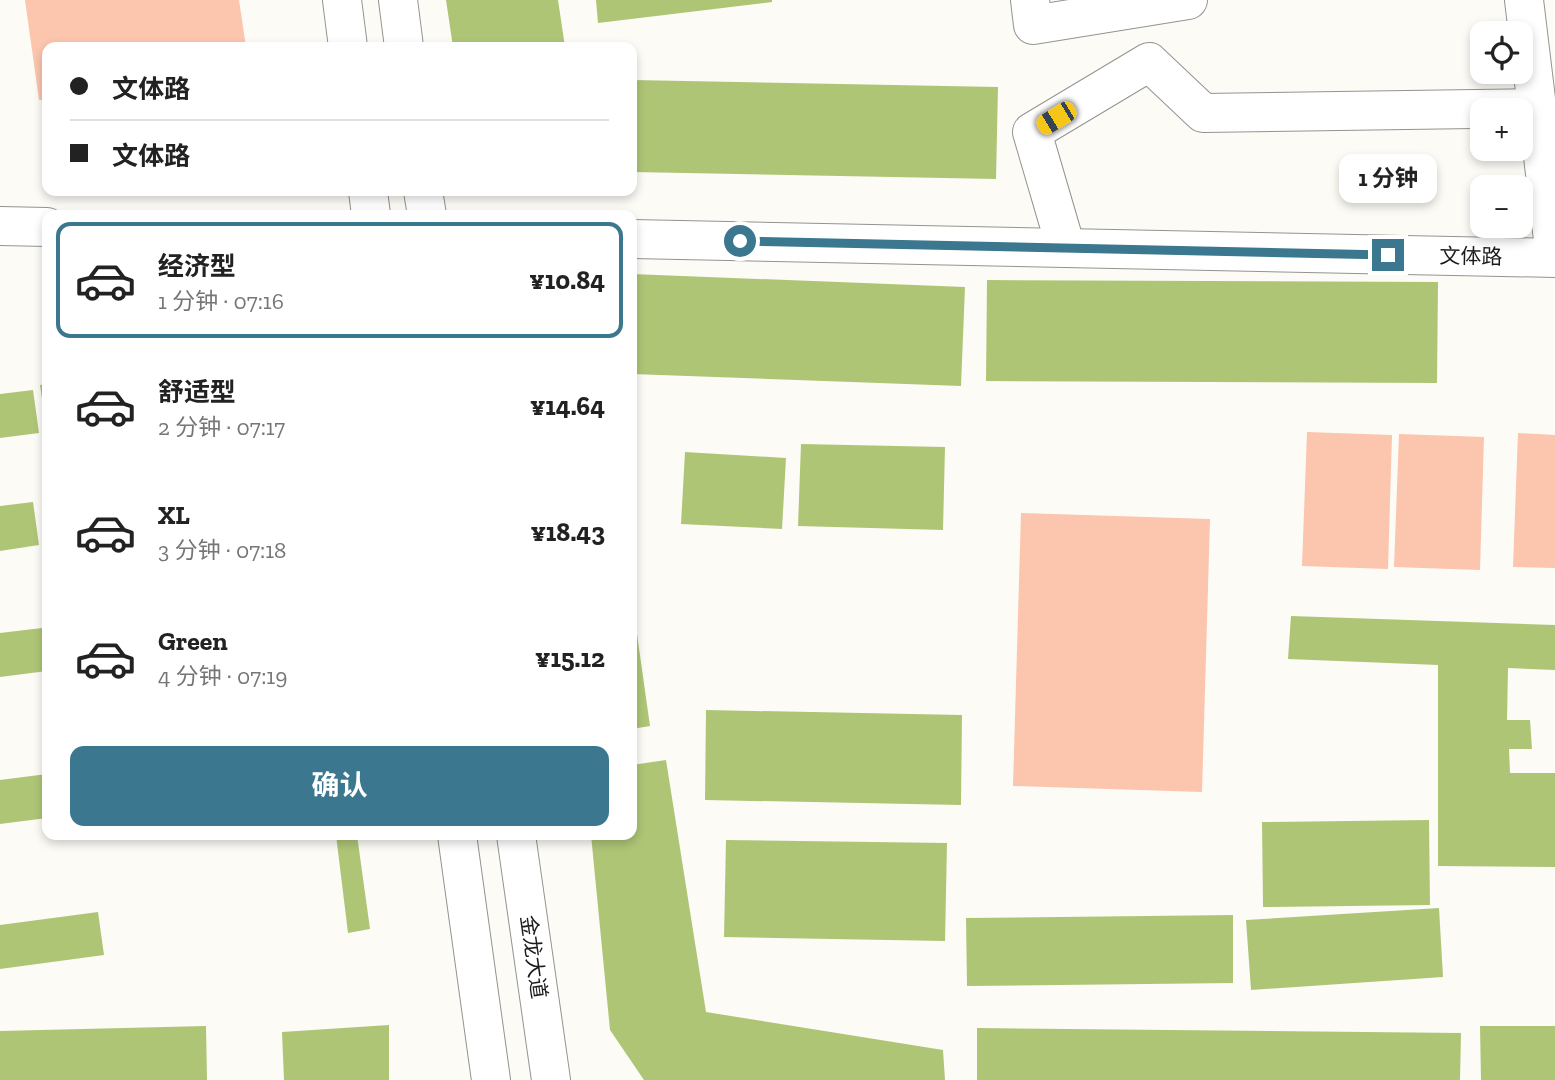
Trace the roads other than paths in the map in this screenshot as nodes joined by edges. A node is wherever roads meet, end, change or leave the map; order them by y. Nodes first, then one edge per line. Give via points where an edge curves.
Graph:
1 (342, 0) edge
2 (398, 0) edge
3 (1030, 0) edge
4 (1188, 0) edge
5 (1524, 0) edge
6 (347, 42) edge
7 (403, 42) edge
8 (1537, 108) junction
9 (0, 226) edge
10 (42, 227) edge
11 (637, 239) edge
12 (1066, 248) junction
13 (1555, 257) edge
14 (458, 840) edge
15 (517, 840) edge
16 (491, 1080) edge
17 (551, 1080) edge

1 - 6 street
2 - 7 street
3 - 4 street via 1033,25
5 - 8 street
8 - 12 street via 1203,113 1149,62 1032,132
8 - 13 street
9 - 10 street
11 - 12 street, 文体路
12 - 13 street, 文体路
14 - 16 street
15 - 17 street, 金龙大道

